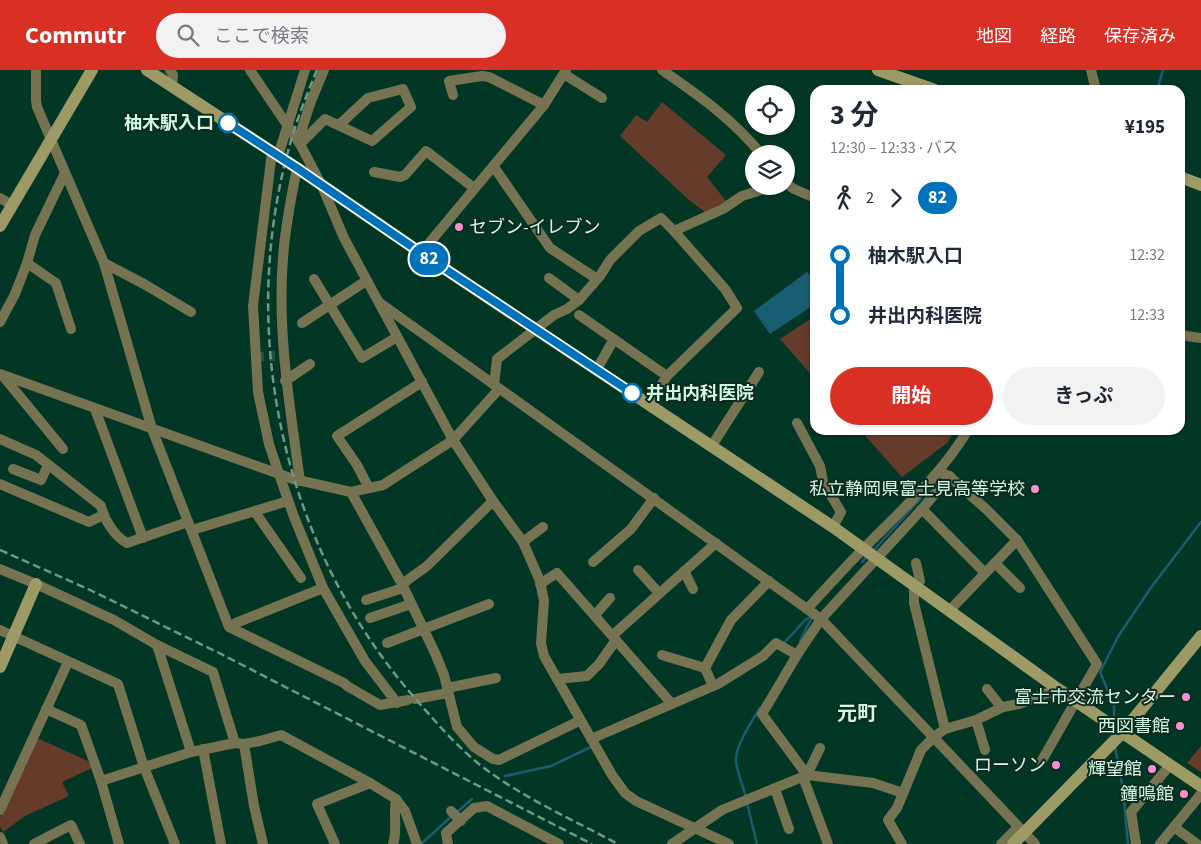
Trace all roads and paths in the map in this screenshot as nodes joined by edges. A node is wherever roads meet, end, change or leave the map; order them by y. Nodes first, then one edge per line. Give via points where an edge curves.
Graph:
1 (36, 70) edge
2 (92, 70) edge
3 (147, 70) edge
4 (170, 70) edge
5 (250, 70) edge
6 (305, 70) edge
7 (324, 70) edge
8 (662, 70) edge
9 (878, 70) edge
10 (1091, 70) edge
11 (565, 72) edge
12 (896, 73) edge
13 (924, 85) edge
14 (1095, 85) edge
15 (172, 86) junction
16 (453, 95) dead end
17 (602, 98) dead end
18 (544, 105) junction
19 (288, 125) junction
20 (339, 125) junction
21 (51, 140) junction
22 (299, 143) junction
23 (753, 145) edge
24 (275, 154) junction
25 (494, 166) junction
26 (297, 168) junction
27 (374, 172) dead end
28 (65, 173) junction
29 (1185, 179) edge
30 (1201, 185) edge
31 (322, 186) junction
32 (474, 188) junction
33 (795, 189) edge
34 (745, 195) edge
35 (810, 196) edge
36 (0, 198) edge
37 (12, 206) junction
38 (0, 224) edge
39 (674, 231) junction
40 (421, 253) junction
41 (27, 263) junction
42 (104, 264) junction
43 (549, 278) dead end
44 (314, 279) dead end
45 (597, 280) junction
46 (366, 281) junction
47 (579, 300) junction
48 (379, 302) junction
49 (331, 306) junction
50 (191, 312) dead end
51 (579, 315) dead end
52 (0, 322) edge
53 (302, 323) dead end
54 (71, 329) dead end
55 (536, 329) junction
56 (1185, 336) edge
57 (397, 337) junction
58 (1201, 338) edge
59 (614, 339) junction
60 (310, 364) dead end
61 (597, 369) junction
62 (759, 372) dead end
63 (1, 375) edge
64 (667, 376) junction
65 (285, 381) junction
66 (422, 382) junction
67 (497, 387) junction
68 (649, 404) junction
69 (95, 409) junction
70 (797, 423) dead end
71 (152, 429) junction
72 (965, 435) edge
73 (0, 439) edge
74 (454, 440) junction
75 (711, 446) junction
76 (63, 449) dead end
77 (48, 465) junction
78 (13, 469) dead end
79 (279, 474) junction
80 (945, 474) junction
81 (300, 481) junction
82 (0, 484) edge
83 (369, 488) junction
84 (351, 492) junction
85 (654, 498) junction
86 (288, 501) junction
87 (493, 501) junction
88 (922, 510) junction
89 (255, 512) junction
90 (103, 515) junction
91 (190, 526) junction
92 (543, 527) dead end
93 (833, 527) junction
94 (143, 538) junction
95 (1016, 540) junction
96 (523, 542) junction
97 (716, 543) junction
98 (863, 549) junction
99 (876, 559) junction
100 (593, 562) dead end
101 (995, 562) junction
102 (916, 563) dead end
103 (0, 570) edge
104 (638, 570) dead end
105 (684, 572) junction
106 (985, 573) junction
107 (301, 578) dead end
108 (769, 581) junction
109 (36, 584) junction
110 (540, 584) junction
111 (403, 586) junction
112 (914, 586) junction
113 (323, 588) junction
114 (1020, 588) dead end
115 (693, 589) dead end
116 (659, 593) junction
117 (610, 598) dead end
118 (366, 600) dead end
119 (411, 604) junction
120 (489, 604) dead end
121 (808, 609) junction
122 (949, 611) junction
123 (595, 614) junction
124 (370, 618) dead end
125 (819, 618) junction
126 (236, 622) dead end
127 (423, 629) junction
128 (0, 630) edge
129 (14, 636) junction
130 (615, 637) junction
131 (387, 643) dead end
132 (1199, 643) edge
133 (157, 645) junction
134 (662, 655) dead end
135 (796, 655) junction
136 (68, 662) junction
137 (0, 666) edge
138 (704, 668) junction
139 (496, 678) dead end
140 (557, 679) junction
141 (713, 686) junction
142 (986, 689) dead end
143 (1058, 689) junction
144 (447, 690) junction
145 (1075, 700) junction
146 (397, 703) junction
147 (672, 704) junction
148 (1001, 707) junction
149 (46, 709) junction
150 (976, 720) junction
151 (579, 721) junction
152 (945, 729) junction
153 (1122, 732) junction
154 (934, 737) junction
155 (239, 743) junction
156 (594, 743) junction
157 (820, 748) dead end
158 (204, 749) junction
159 (985, 750) dead end
160 (191, 752) junction
161 (1041, 762) dead end
162 (1170, 764) junction
163 (144, 767) junction
164 (805, 776) junction
165 (100, 781) junction
166 (370, 783) junction
167 (1201, 786) edge
168 (775, 789) junction
169 (903, 793) junction
170 (1201, 794) edge
171 (396, 799) junction
172 (0, 810) edge
173 (1174, 827) junction
174 (695, 828) junction
175 (789, 829) dead end
176 (0, 837) edge
177 (1020, 839) edge
178 (3, 844) edge
179 (34, 844) edge
180 (80, 844) edge
181 (119, 844) edge
182 (176, 844) edge
183 (221, 844) edge
184 (263, 844) edge
185 (335, 844) edge
186 (393, 844) edge
187 (417, 844) edge
188 (448, 844) edge
189 (560, 844) edge
190 (672, 844) edge
191 (729, 844) edge
192 (828, 844) edge
193 (902, 844) edge
194 (1136, 844) edge
195 (1160, 844) edge
196 (1196, 844) edge

1 - 21 street via 36,100
2 - 21 street
3 - 15 street
4 - 15 street via 174,75
5 - 19 street
6 - 19 street
7 - 22 street
8 - 23 street via 707,101
9 - 12 street
10 - 14 street
11 - 17 street
11 - 18 street
12 - 13 street
15 - 24 street
16 - 18 street via 449,81 482,76
18 - 25 street
19 - 22 street
19 - 24 street
20 - 20 street via 368,98 403,89 411,107 372,141
20 - 22 street via 325,118
21 - 28 street
21 - 37 street
22 - 31 street
24 - 26 street
24 - 79 street via 253,306 258,392
25 - 32 street
25 - 45 street via 550,248
26 - 31 street
26 - 65 street via 283,258 280,356
27 - 32 street via 405,175 426,151
28 - 41 street via 35,235
28 - 42 street
29 - 30 street
31 - 40 street
31 - 46 street
32 - 40 street
33 - 35 street
34 - 39 street
36 - 37 street
37 - 38 street
39 - 45 street via 661,218 639,231 610,260
39 - 64 street via 729,294 737,308
40 - 55 street
41 - 52 street
41 - 54 street via 56,283
42 - 50 street
42 - 71 street
43 - 47 street
44 - 49 street
45 - 47 street
46 - 48 street
46 - 49 street
47 - 55 street
48 - 57 street
48 - 67 street
49 - 53 street
49 - 57 street via 362,358
51 - 59 street
55 - 61 street
55 - 67 street via 497,359
56 - 58 street
57 - 66 street
59 - 61 street
59 - 64 street
60 - 65 street
61 - 68 street
62 - 75 street
63 - 69 street
63 - 76 street
64 - 68 street
65 - 81 street
66 - 74 street
66 - 83 street via 337,436
67 - 74 street
67 - 85 street
68 - 75 street
69 - 71 street
69 - 94 street
70 - 93 street via 820,466 823,482 841,512
71 - 79 street
71 - 91 street
72 - 80 street
73 - 77 street via 36,455
74 - 83 street via 383,484
74 - 87 street
75 - 93 street
77 - 78 street via 41,480
77 - 90 street via 101,506
79 - 81 street
79 - 86 street
80 - 88 street
80 - 95 street
80 - 98 street
81 - 84 street
82 - 90 street via 89,522
83 - 84 street
84 - 111 street
85 - 97 street
85 - 100 street via 631,529
86 - 89 street
86 - 113 street
87 - 96 street
87 - 111 street
88 - 99 street
88 - 106 street
89 - 91 street
89 - 107 street
90 - 94 street via 120,539 127,543
91 - 94 street
91 - 146 street via 229,627 344,683 380,705
92 - 96 street
93 - 98 street
95 - 101 street
95 - 145 street via 1097,664
96 - 110 street
97 - 105 street
97 - 108 street
98 - 99 street
98 - 121 street
99 - 112 street
99 - 125 street
101 - 106 street
101 - 114 street
102 - 112 street via 920,581
103 - 109 street
104 - 116 street
105 - 115 street
105 - 116 street
106 - 122 street
108 - 121 street
108 - 138 street via 731,620
109 - 129 street
109 - 133 street via 114,620
110 - 123 street via 557,573
110 - 140 street via 544,601 541,643 544,656
111 - 118 street
111 - 119 street
112 - 122 street
112 - 152 street via 914,603
113 - 126 street
113 - 146 street via 365,662
116 - 130 street
117 - 123 street
119 - 124 street
119 - 127 street
120 - 127 street
121 - 125 street
122 - 143 street
123 - 130 street
125 - 135 street
125 - 154 street
127 - 131 street
127 - 144 street
128 - 129 street
129 - 136 street
129 - 137 street
130 - 140 street via 599,664 587,676
130 - 147 street
132 - 153 street
133 - 155 street via 213,672
133 - 160 street
134 - 138 street
135 - 141 street via 776,643 762,656
135 - 164 street via 762,714
136 - 149 street
136 - 163 street via 118,684
138 - 141 street
139 - 144 street
140 - 151 street
141 - 147 street
142 - 148 street
143 - 145 street
143 - 148 street via 1019,704
144 - 146 street
144 - 151 street via 457,728 474,747 493,759 499,760
145 - 153 street
145 - 161 street
147 - 156 street
148 - 150 street
149 - 165 street via 81,725
149 - 172 street
150 - 152 street
150 - 159 street
151 - 156 street
152 - 154 street
153 - 162 street
153 - 177 street
154 - 169 street via 921,750
154 - 177 street
155 - 158 street
155 - 166 street via 281,734
155 - 184 street
156 - 174 street via 625,793
157 - 164 street
158 - 160 street
158 - 183 street
160 - 163 street
162 - 167 street
162 - 194 street via 1131,812
163 - 165 street
163 - 182 street
164 - 168 street
164 - 169 street via 873,783
164 - 192 street
165 - 181 street
166 - 171 street
166 - 185 street via 316,804
168 - 174 street via 722,810
168 - 175 street
169 - 193 street via 888,820
170 - 173 street
171 - 186 street
171 - 187 street via 405,811
173 - 195 street
173 - 196 street
174 - 190 street
174 - 191 street
176 - 178 street
179 - 180 street via 71,825
188 - 189 street via 446,833 455,815 487,806

